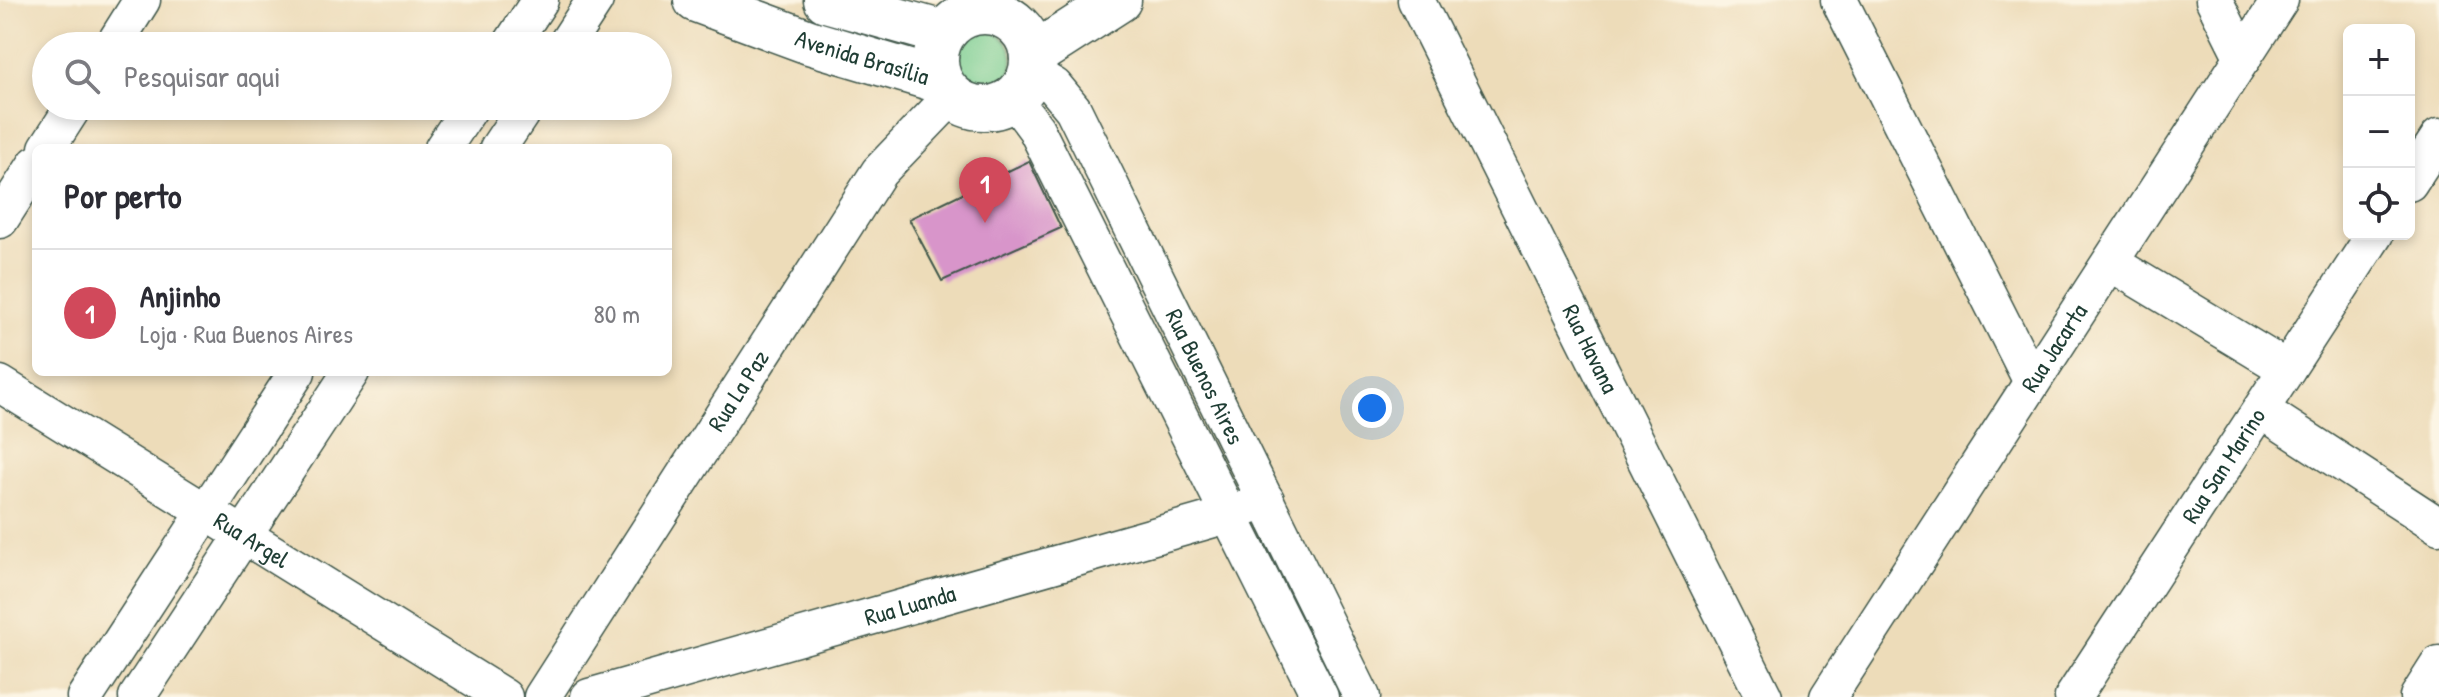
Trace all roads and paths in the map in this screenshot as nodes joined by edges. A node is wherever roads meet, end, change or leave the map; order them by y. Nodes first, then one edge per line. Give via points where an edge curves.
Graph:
1 (142, 0) edge
2 (540, 0) edge
3 (595, 0) edge
4 (696, 0) edge
5 (826, 0) edge
6 (1119, 0) edge
7 (1416, 0) edge
8 (1839, 0) edge
9 (2214, 0) edge
10 (2280, 0) edge
11 (1001, 6) edge
12 (122, 32) edge
13 (519, 32) edge
14 (574, 32) edge
15 (943, 33) junction
16 (2243, 58) junction
17 (1025, 75) junction
18 (946, 89) junction
19 (65, 120) edge
20 (462, 120) edge
21 (517, 120) edge
22 (2439, 137) edge
23 (50, 144) edge
24 (446, 144) edge
25 (501, 144) edge
26 (32, 170) edge
27 (2415, 174) edge
28 (0, 220) edge
29 (2371, 240) edge
30 (2111, 263) junction
31 (2287, 369) junction
32 (294, 376) edge
33 (348, 376) edge
34 (2032, 382) junction
35 (0, 384) edge
36 (2261, 410) junction
37 (1266, 500) junction
38 (205, 513) junction
39 (1231, 514) junction
40 (2439, 526) edge
41 (243, 537) junction
42 (2439, 664) edge
43 (85, 697) edge
44 (137, 697) edge
45 (504, 697) edge
46 (542, 697) edge
47 (589, 697) edge
48 (1320, 697) edge
49 (1362, 697) edge
50 (1764, 697) edge
51 (1828, 697) edge
52 (2073, 697) edge
53 (2418, 697) edge

1 - 12 street
2 - 13 street
3 - 14 street
4 - 18 street, Avenida Brasília
5 - 15 street, Avenida Brasília
6 - 17 street
7 - 50 street, Rua Havana
8 - 34 street
9 - 16 street
10 - 16 street, Rua Jacarta
11 - 15 street via 961,17
11 - 17 street via 1022,31
15 - 18 street via 935,66
16 - 30 street, Rua Jacarta
17 - 18 street via 998,106 982,108
17 - 37 street, Rua Buenos Aires via 1054,86 1073,109
17 - 39 street, Rua Buenos Aires via 1036,129
18 - 46 street, Rua La Paz via 879,172
19 - 23 street
20 - 24 street
21 - 25 street
22 - 27 street
26 - 28 street
29 - 31 street, Rua San Marino
30 - 31 street
30 - 34 street, Rua Jacarta
31 - 36 street, Rua San Marino
32 - 38 street
33 - 41 street
34 - 51 street, Rua Jacarta
35 - 38 street, Rua Argel
36 - 40 street
36 - 52 street, Rua San Marino
37 - 39 street, Rua Luanda
37 - 49 street, Rua Buenos Aires
38 - 41 street, Rua Argel
38 - 43 street
39 - 47 street, Rua Luanda
39 - 48 street, Rua Buenos Aires
41 - 44 street
41 - 45 street, Rua Argel
42 - 53 street

